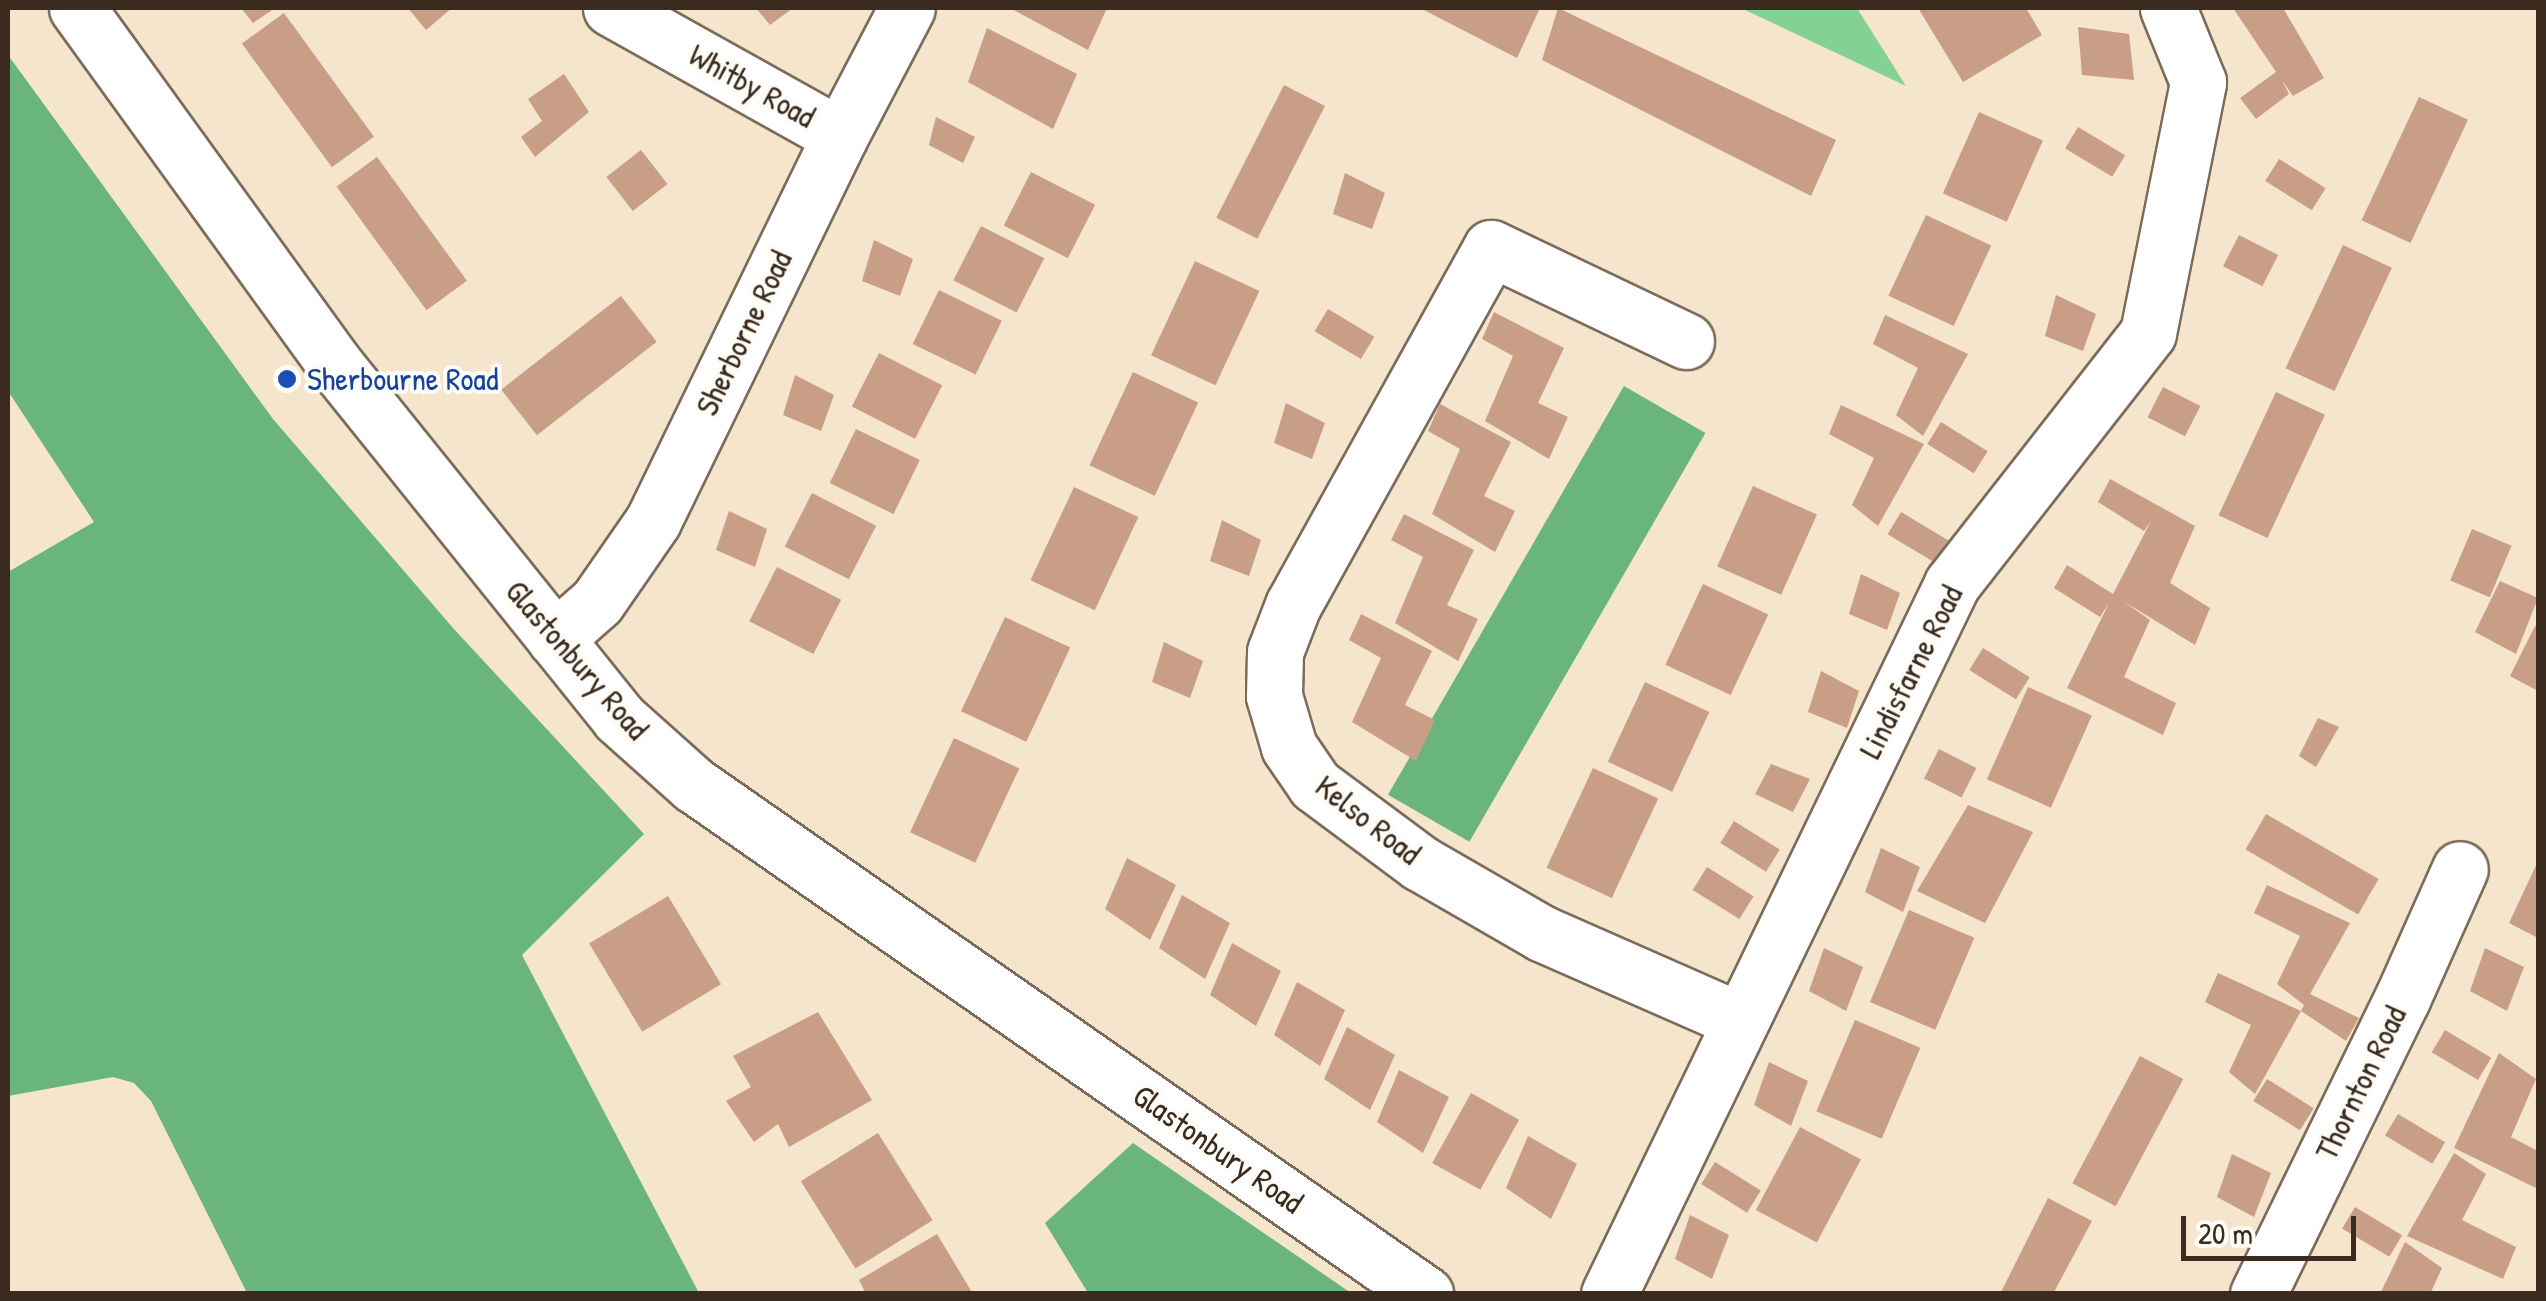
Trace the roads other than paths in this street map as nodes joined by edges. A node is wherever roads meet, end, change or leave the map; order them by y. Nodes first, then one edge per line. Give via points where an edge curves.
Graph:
1 (76, 8) edge
2 (611, 8) edge
3 (908, 8) edge
4 (2168, 8) edge
5 (840, 136) junction
6 (1686, 340) dead end
7 (555, 639) junction
8 (2460, 869) dead end
9 (1740, 1020) junction
10 (1425, 1294) edge
11 (1609, 1294) edge
12 (2258, 1294) edge

1 - 7 street, Glastonbury Road via 333,362
2 - 5 street, Whitby Road
3 - 5 street, Sherborne Road
4 - 9 street, Lindisfarne Road via 2198,82 2148,333 1952,584
5 - 7 street, Sherborne Road via 653,521 598,602
6 - 9 street, Kelso Road via 1491,248 1292,606 1275,652 1274,696 1289,746 1315,785 1420,862 1541,933
7 - 10 street, Glastonbury Road via 620,718 694,785
8 - 12 street, Thornton Road
9 - 11 street, Lindisfarne Road

